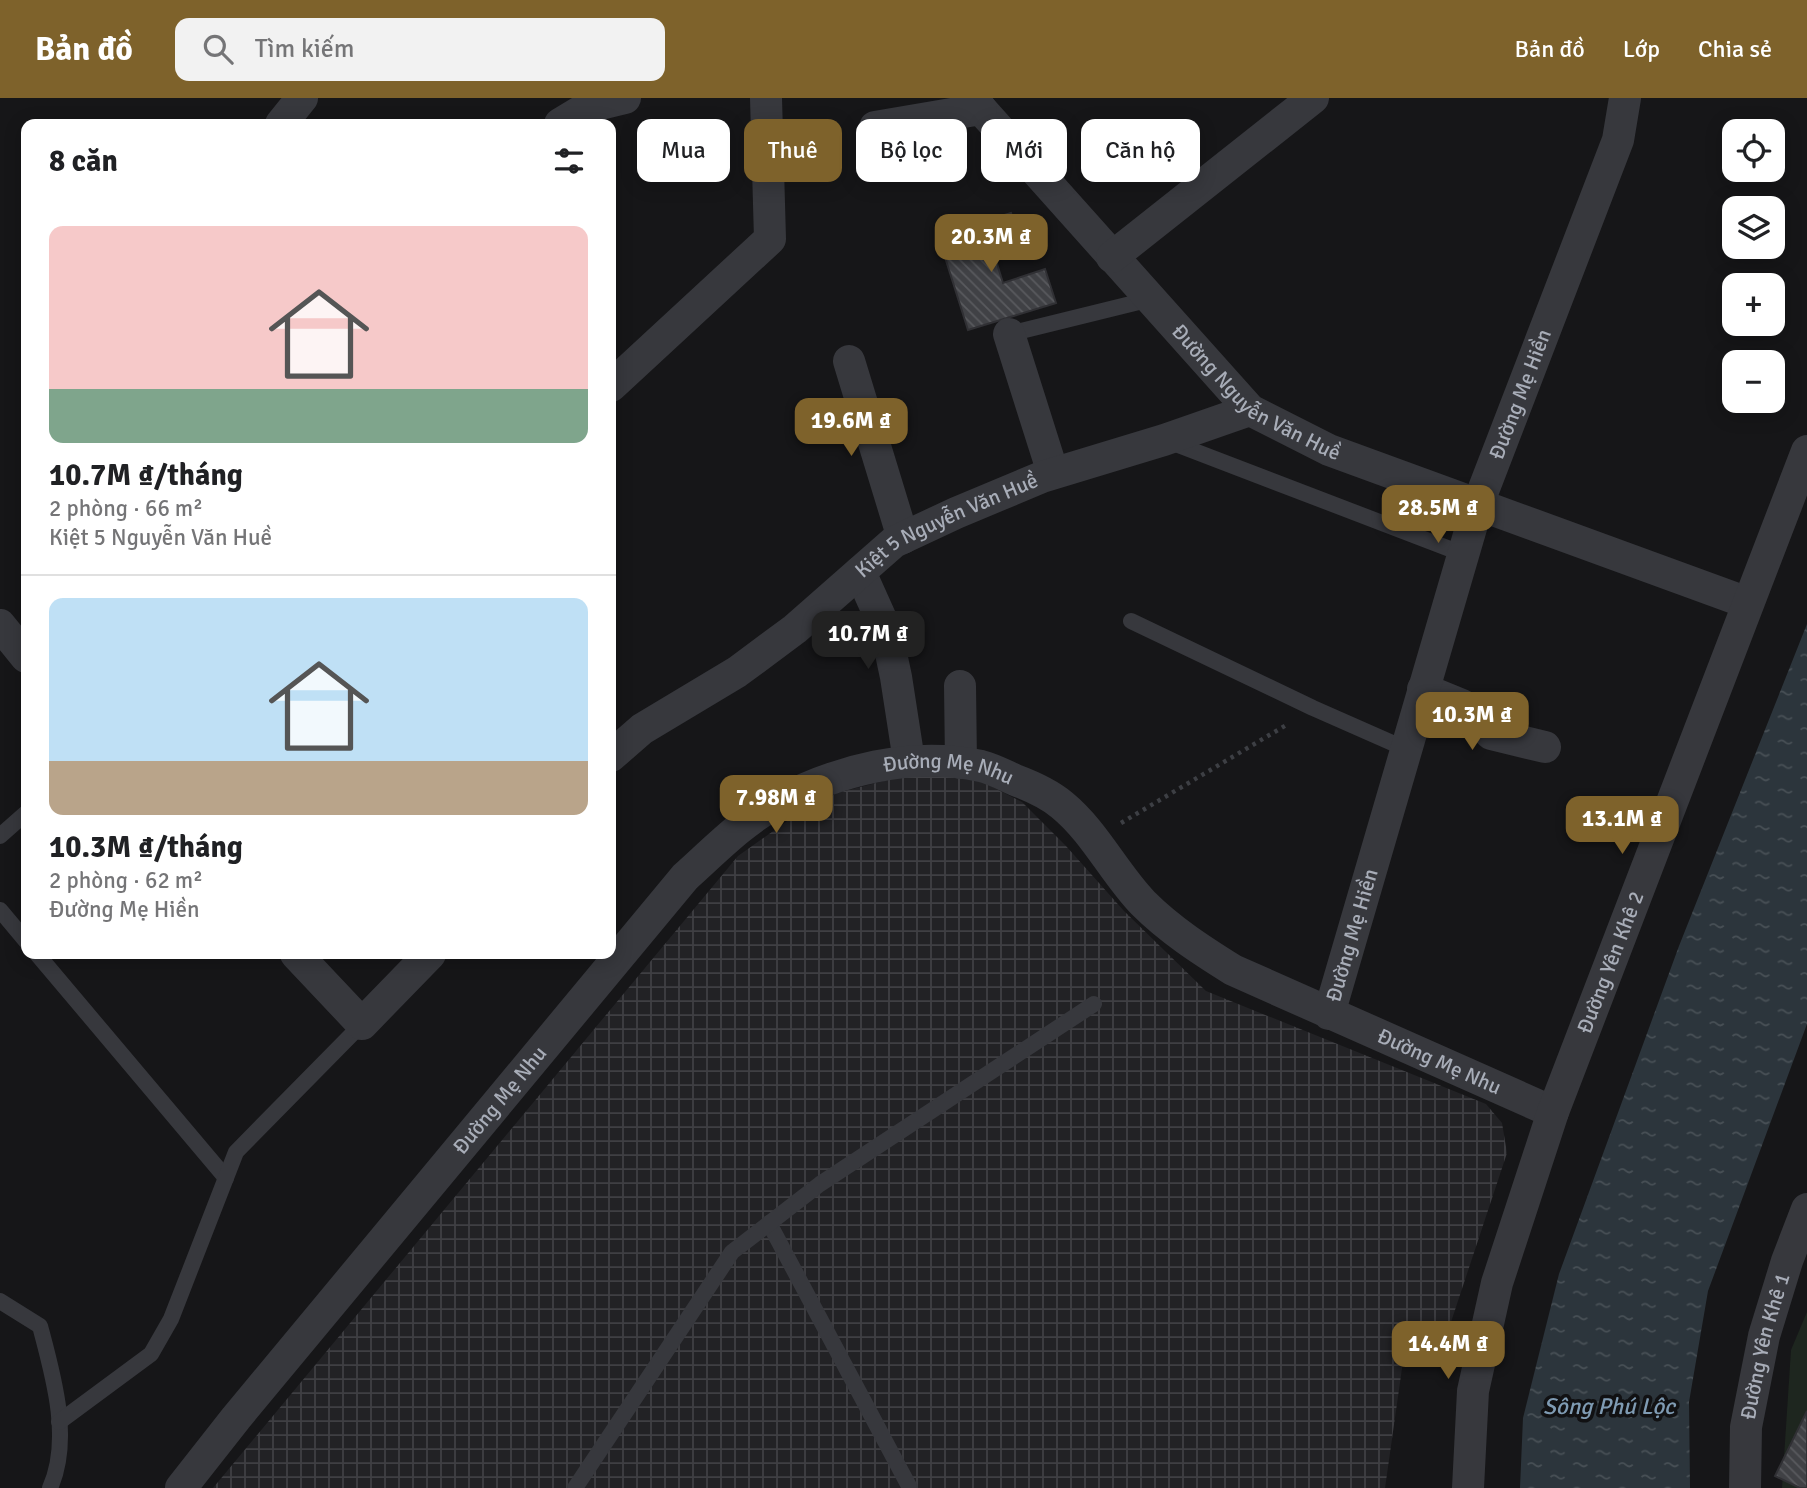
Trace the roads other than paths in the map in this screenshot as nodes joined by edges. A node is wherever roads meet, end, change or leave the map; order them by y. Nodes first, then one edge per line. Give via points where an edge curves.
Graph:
1 (302, 98) edge
2 (625, 98) edge
3 (765, 98) edge
4 (1625, 98) edge
5 (976, 104) edge
6 (1292, 104) edge
7 (285, 119) edge
8 (568, 119) edge
9 (910, 119) edge
10 (1112, 257) junction
11 (1151, 299) junction
12 (1010, 334) joint
13 (849, 361) dead end
14 (616, 381) edge
15 (1250, 410) junction
16 (1164, 440) junction
17 (1807, 451) edge
18 (1054, 473) junction
19 (1478, 504) junction
20 (903, 538) junction
21 (1463, 554) junction
22 (860, 572) junction
23 (1748, 603) junction
24 (1131, 621) dead end
25 (0, 625) edge
26 (21, 651) edge
27 (960, 685) dead end
28 (1423, 690) junction
29 (1545, 747) dead end
30 (1406, 749) junction
31 (616, 752) edge
32 (909, 761) junction
33 (961, 763) junction
34 (21, 817) edge
35 (0, 836) edge
36 (0, 910) edge
37 (21, 936) edge
38 (41, 959) edge
39 (301, 959) edge
40 (425, 959) edge
41 (1094, 1004) dead end
42 (1329, 1014) junction
43 (362, 1024) junction
44 (1553, 1112) junction
45 (226, 1178) junction
46 (1807, 1209) edge
47 (769, 1223) junction
48 (0, 1301) edge
49 (59, 1423) junction
50 (50, 1488) edge
51 (181, 1488) edge
52 (575, 1488) edge
53 (909, 1488) edge
54 (1468, 1488) edge
55 (1745, 1488) edge

1 - 7 street
2 - 8 street via 588,107
3 - 14 street via 770,239
4 - 19 street, Đường Mẹ Hiền via 1618,140
5 - 9 street
5 - 10 street, Đường Nguyễn Văn Huề
6 - 10 street
10 - 11 street, Đường Nguyễn Văn Huề
11 - 12 lane
11 - 15 street, Đường Nguyễn Văn Huề
12 - 18 street
13 - 20 street
15 - 16 street, Kiệt 5 Nguyễn Văn Huề
15 - 19 street, Đường Nguyễn Văn Huề via 1329,450
16 - 18 street, Kiệt 5 Nguyễn Văn Huề
16 - 21 lane
17 - 23 street, Đường Yên Khê 2
18 - 20 street, Kiệt 5 Nguyễn Văn Huề
19 - 21 street, Đường Mẹ Hiền
19 - 23 street, Đường Nguyễn Văn Huề
20 - 22 street, Kiệt 5 Nguyễn Văn Huề
21 - 28 street, Đường Mẹ Hiền
22 - 31 street, Kiệt 5 Nguyễn Văn Huề via 737,672 642,729
22 - 32 street via 886,631
23 - 44 street, Đường Yên Khê 2
24 - 30 lane
25 - 26 street
27 - 33 street
28 - 29 street via 1462,705 1491,734
28 - 30 street, Đường Mẹ Hiền
30 - 42 street, Đường Mẹ Hiền
32 - 33 street, Đường Mẹ Nhu
32 - 51 street, Đường Mẹ Nhu via 855,771 776,803 685,877
33 - 42 street, Đường Mẹ Nhu via 983,766 1062,804 1143,903 1185,940 1233,970
34 - 35 lane
36 - 37 lane
38 - 45 lane
39 - 43 street
40 - 43 street
41 - 47 lane via 820,1184
42 - 44 street, Đường Mẹ Nhu
43 - 45 lane via 236,1152
44 - 54 street, Đường Yên Khê 2 via 1497,1283 1473,1391
45 - 49 lane via 172,1319 151,1354
46 - 55 street, Đường Yên Khê 1 via 1765,1336 1746,1427
47 - 52 lane via 732,1252
47 - 53 lane
48 - 49 lane via 40,1326
49 - 50 lane

